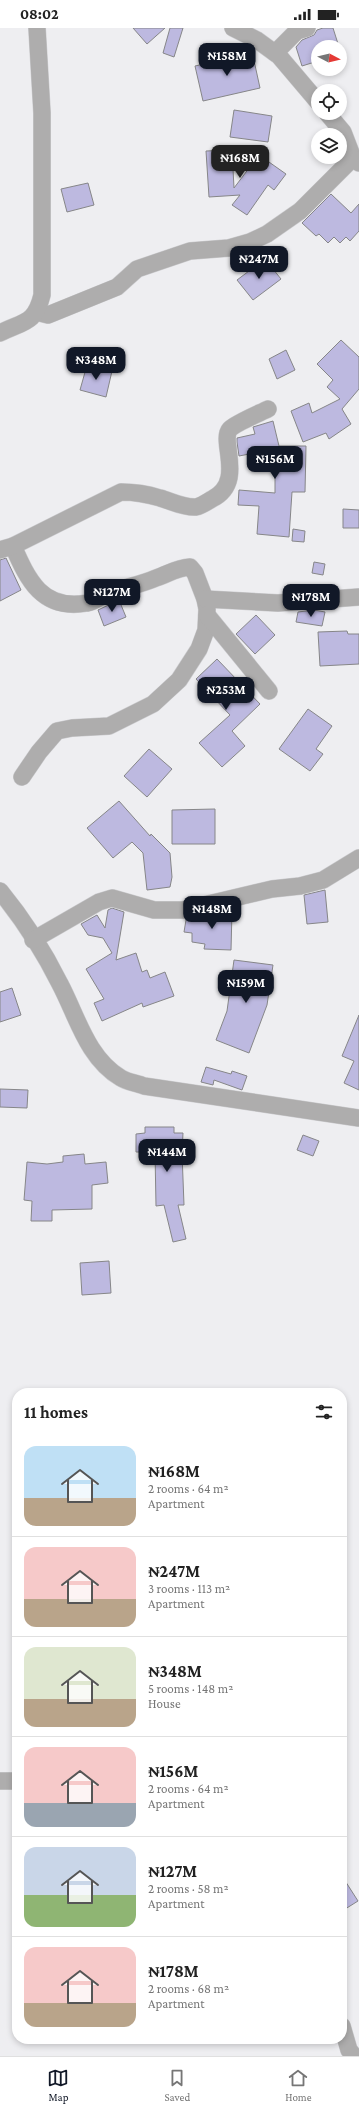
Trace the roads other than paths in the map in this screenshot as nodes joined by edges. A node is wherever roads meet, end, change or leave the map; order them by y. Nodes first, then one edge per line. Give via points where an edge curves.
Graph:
1 (36, 28) edge
2 (233, 28) edge
3 (308, 28) edge
4 (275, 53) junction
5 (311, 94) edge
6 (333, 120) edge
7 (356, 161) edge
8 (36, 312) junction
9 (0, 333) edge
10 (268, 409) dead end
11 (6, 548) edge
12 (359, 597) edge
13 (206, 607) junction
14 (269, 691) dead end
15 (22, 777) dead end
16 (359, 858) edge
17 (0, 891) edge
18 (34, 940) junction
19 (359, 1118) edge
20 (0, 1781) edge
21 (12, 1781) edge
22 (347, 2043) edge
23 (354, 2056) edge

1 - 8 street via 42,113 43,281 42,295
2 - 4 street
3 - 4 street via 297,31
4 - 5 street
6 - 7 street via 343,132
7 - 8 street via 300,212 267,234 229,248 190,251 137,269 117,287 48,315
8 - 9 street via 29,321
10 - 11 street via 230,429 226,437 230,455 230,476 220,495 196,507 134,492 121,492
11 - 13 street via 38,591 52,600 71,604 88,603 178,568 190,567 195,573
12 - 13 street
13 - 14 street
13 - 15 street via 206,630 199,649 179,680 153,704 109,726 57,731
16 - 18 street via 323,880 182,910 154,910 112,898 99,902
17 - 18 street
18 - 19 street via 60,984 78,1026 102,1062 121,1078 152,1087
20 - 21 street
22 - 23 street

